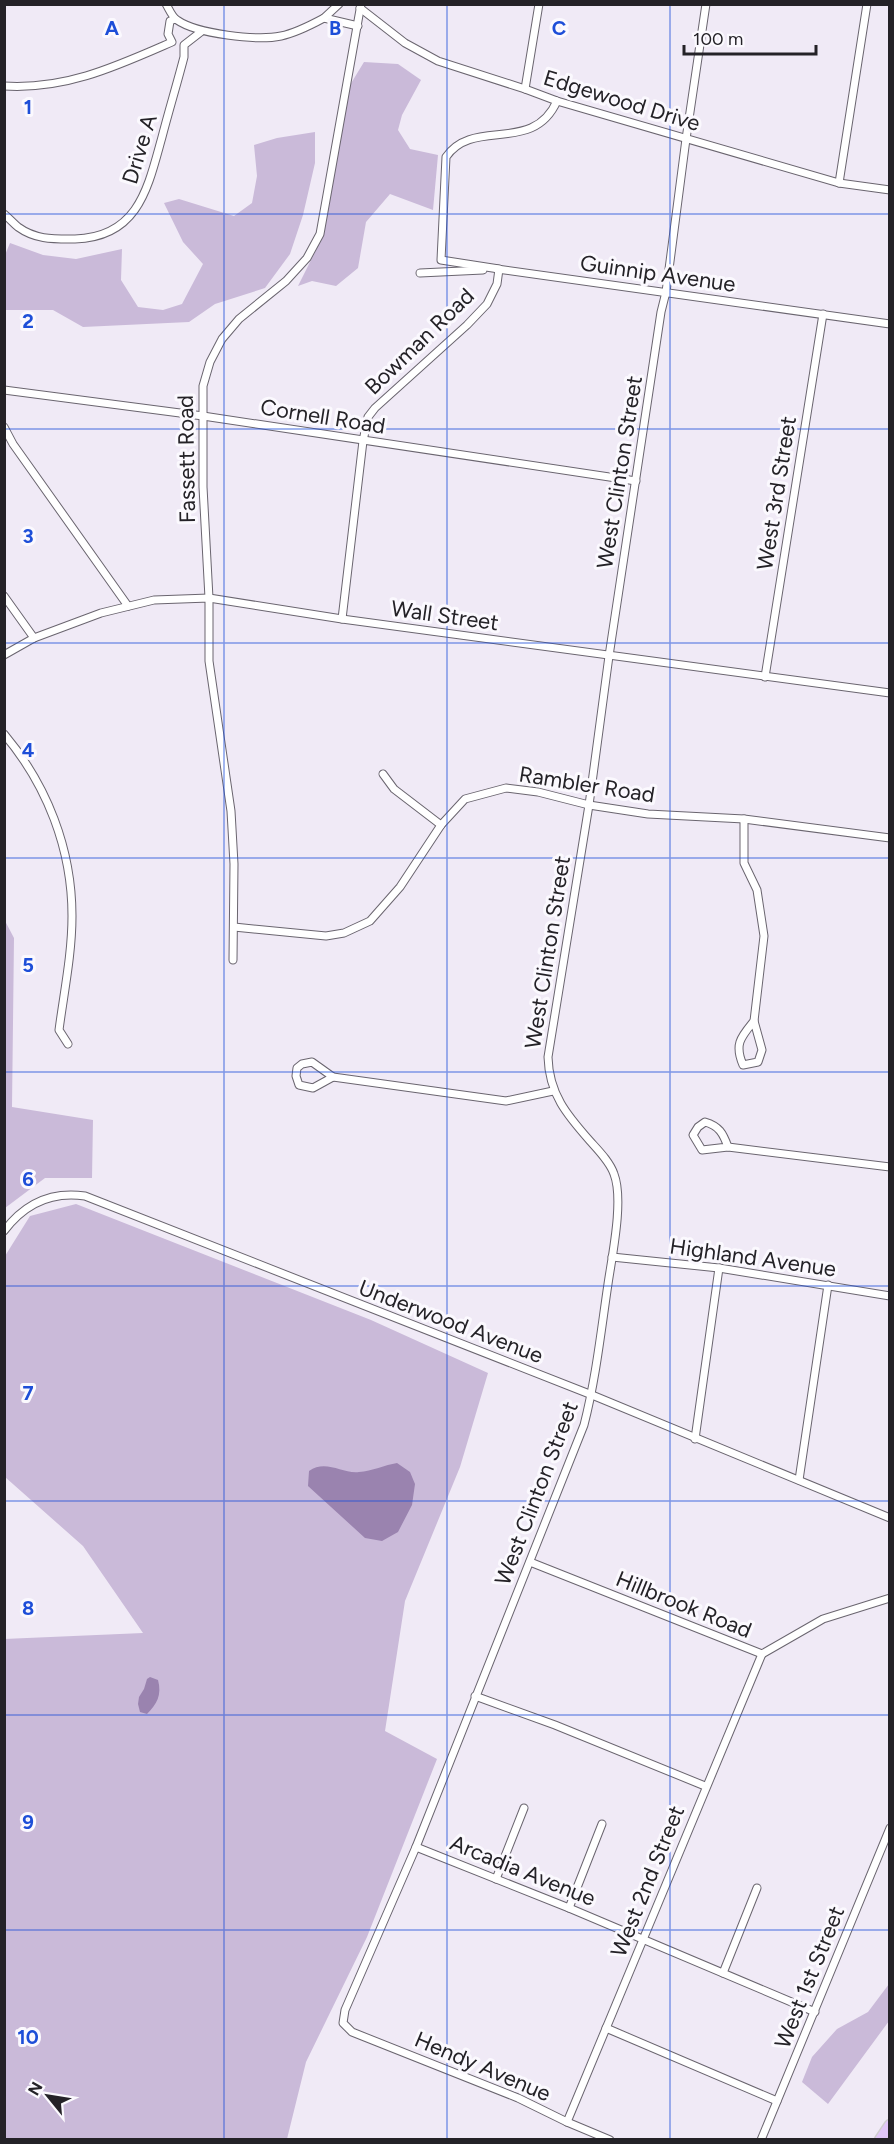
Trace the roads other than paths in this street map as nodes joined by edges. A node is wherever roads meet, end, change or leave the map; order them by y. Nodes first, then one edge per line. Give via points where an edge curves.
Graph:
1 (166, 4) edge
2 (339, 4) edge
3 (539, 4) edge
4 (706, 4) edge
5 (867, 4) edge
6 (361, 6) edge
7 (324, 18) junction
8 (176, 19) junction
9 (358, 26) junction
10 (202, 31) junction
11 (172, 42) junction
12 (183, 45) junction
13 (4, 86) edge
14 (525, 88) junction
15 (557, 101) junction
16 (686, 139) junction
17 (840, 183) junction
18 (890, 190) edge
19 (4, 214) edge
20 (499, 269) junction
21 (420, 273) dead end
22 (666, 292) junction
23 (823, 314) junction
24 (890, 324) edge
25 (4, 390) edge
26 (203, 416) junction
27 (4, 428) edge
28 (363, 441) junction
29 (636, 481) junction
30 (4, 596) edge
31 (209, 598) junction
32 (128, 606) junction
33 (342, 619) junction
34 (34, 638) junction
35 (4, 655) edge
36 (609, 656) junction
37 (765, 677) junction
38 (890, 693) edge
39 (4, 734) edge
40 (383, 774) dead end
41 (589, 806) junction
42 (744, 819) junction
43 (441, 825) junction
44 (890, 838) edge
45 (234, 927) junction
46 (233, 960) dead end
47 (754, 1021) junction
48 (68, 1044) dead end
49 (333, 1077) junction
50 (554, 1091) junction
51 (728, 1147) junction
52 (890, 1167) edge
53 (4, 1231) edge
54 (612, 1257) junction
55 (719, 1268) junction
56 (828, 1285) junction
57 (890, 1296) edge
58 (592, 1395) junction
59 (695, 1439) junction
60 (799, 1480) junction
61 (890, 1518) edge
62 (530, 1562) junction
63 (890, 1598) edge
64 (762, 1654) junction
65 (475, 1696) junction
66 (705, 1786) junction
67 (524, 1808) dead end
68 (602, 1824) dead end
69 (890, 1828) edge
70 (416, 1847) junction
71 (496, 1879) junction
72 (757, 1888) dead end
73 (569, 1908) junction
74 (644, 1939) junction
75 (723, 1973) junction
76 (815, 2012) junction
77 (343, 2023) joint
78 (606, 2028) junction
79 (777, 2102) junction
80 (567, 2122) junction
81 (890, 2125) edge
82 (610, 2139) edge
83 (761, 2139) edge
84 (880, 2139) edge

1 - 8 street
2 - 7 street
3 - 14 street
4 - 16 street, West Clinton Street
5 - 17 street
6 - 9 street, Fassett Road
6 - 14 street, Edgewood Drive via 405,43 438,61
7 - 9 street
7 - 10 street via 282,36 262,38
8 - 10 street
8 - 11 street via 170,21 168,34
9 - 26 street, Fassett Road via 320,234 307,258 286,281 222,339 203,387
10 - 12 street
11 - 12 street
11 - 13 street via 80,79
12 - 19 street, Drive A via 184,57 147,190 119,226 93,238 47,239 30,234
14 - 15 street, Edgewood Drive
15 - 16 street, Edgewood Drive
15 - 20 street via 537,126 519,133 464,141 452,149 445,161 441,260
16 - 17 street, Edgewood Drive
16 - 22 street, West Clinton Street
17 - 18 street, Edgewood Drive
20 - 21 street, Guinnip Avenue
20 - 22 street, Guinnip Avenue
20 - 28 street, Bowman Road via 497,285 487,304 375,408 368,417
22 - 23 street, Guinnip Avenue
22 - 29 street, West Clinton Street
23 - 24 street, Guinnip Avenue
23 - 37 street, West 3rd Street
25 - 26 street, Cornell Road
26 - 28 street, Cornell Road
26 - 31 street, Fassett Road
27 - 32 street
28 - 29 street, Cornell Road
28 - 33 street, Bowman Road
29 - 36 street, West Clinton Street
30 - 34 street
31 - 32 street, Wall Street via 154,600
31 - 33 street, Wall Street
31 - 45 street, Fassett Road via 209,661 231,811
32 - 34 street, Wall Street
33 - 36 street, Wall Street
34 - 35 street, Wall Street
36 - 37 street, Wall Street
36 - 41 street, West Clinton Street
37 - 38 street, Wall Street
39 - 48 street via 34,775 47,801 65,857 72,915 59,1030
40 - 43 street via 394,789
41 - 42 street, Rambler Road via 648,814
41 - 43 street, Rambler Road via 538,792 506,789 465,799
41 - 50 street, West Clinton Street via 548,1057
42 - 44 street, Rambler Road
42 - 47 street via 744,863 757,890 764,936
43 - 45 street, Rambler Road via 400,887 370,921 326,936
45 - 46 street, Fassett Road
47 - 47 street via 739,1042 743,1065 758,1062 762,1050
49 - 49 street via 312,1062 297,1068 299,1085 313,1088
49 - 50 street via 506,1101
50 - 54 street, West Clinton Street via 614,1174 618,1200
51 - 51 street via 702,1150 693,1135 705,1122 716,1125
51 - 52 street
53 - 58 street, Underwood Avenue via 25,1210 52,1196 85,1196
54 - 55 street, Highland Avenue
54 - 58 street, West Clinton Street
55 - 56 street, Highland Avenue
55 - 59 street
56 - 57 street, Highland Avenue
56 - 60 street
58 - 59 street, Underwood Avenue
58 - 62 street, West Clinton Street
59 - 60 street, Underwood Avenue
60 - 61 street, Underwood Avenue
62 - 64 street, Hillbrook Road
62 - 65 street, West Clinton Street
63 - 64 street, Hillbrook Road via 824,1619
64 - 66 street, West 2nd Street
65 - 66 street
65 - 70 street, West Clinton Street
66 - 74 street, West 2nd Street
67 - 71 street
68 - 73 street
69 - 76 street, West 1st Street
70 - 71 street, Arcadia Avenue
70 - 77 street, West Clinton Street via 345,2010
71 - 73 street, Arcadia Avenue
72 - 75 street
73 - 74 street, Arcadia Avenue
74 - 75 street, Arcadia Avenue
74 - 78 street, West 2nd Street
75 - 76 street, Arcadia Avenue
76 - 79 street, West 1st Street
77 - 80 street, Hendy Avenue via 352,2032 518,2098
78 - 79 street
78 - 80 street, West 2nd Street
79 - 83 street, West 1st Street
80 - 82 street, Hendy Avenue
81 - 84 main road

